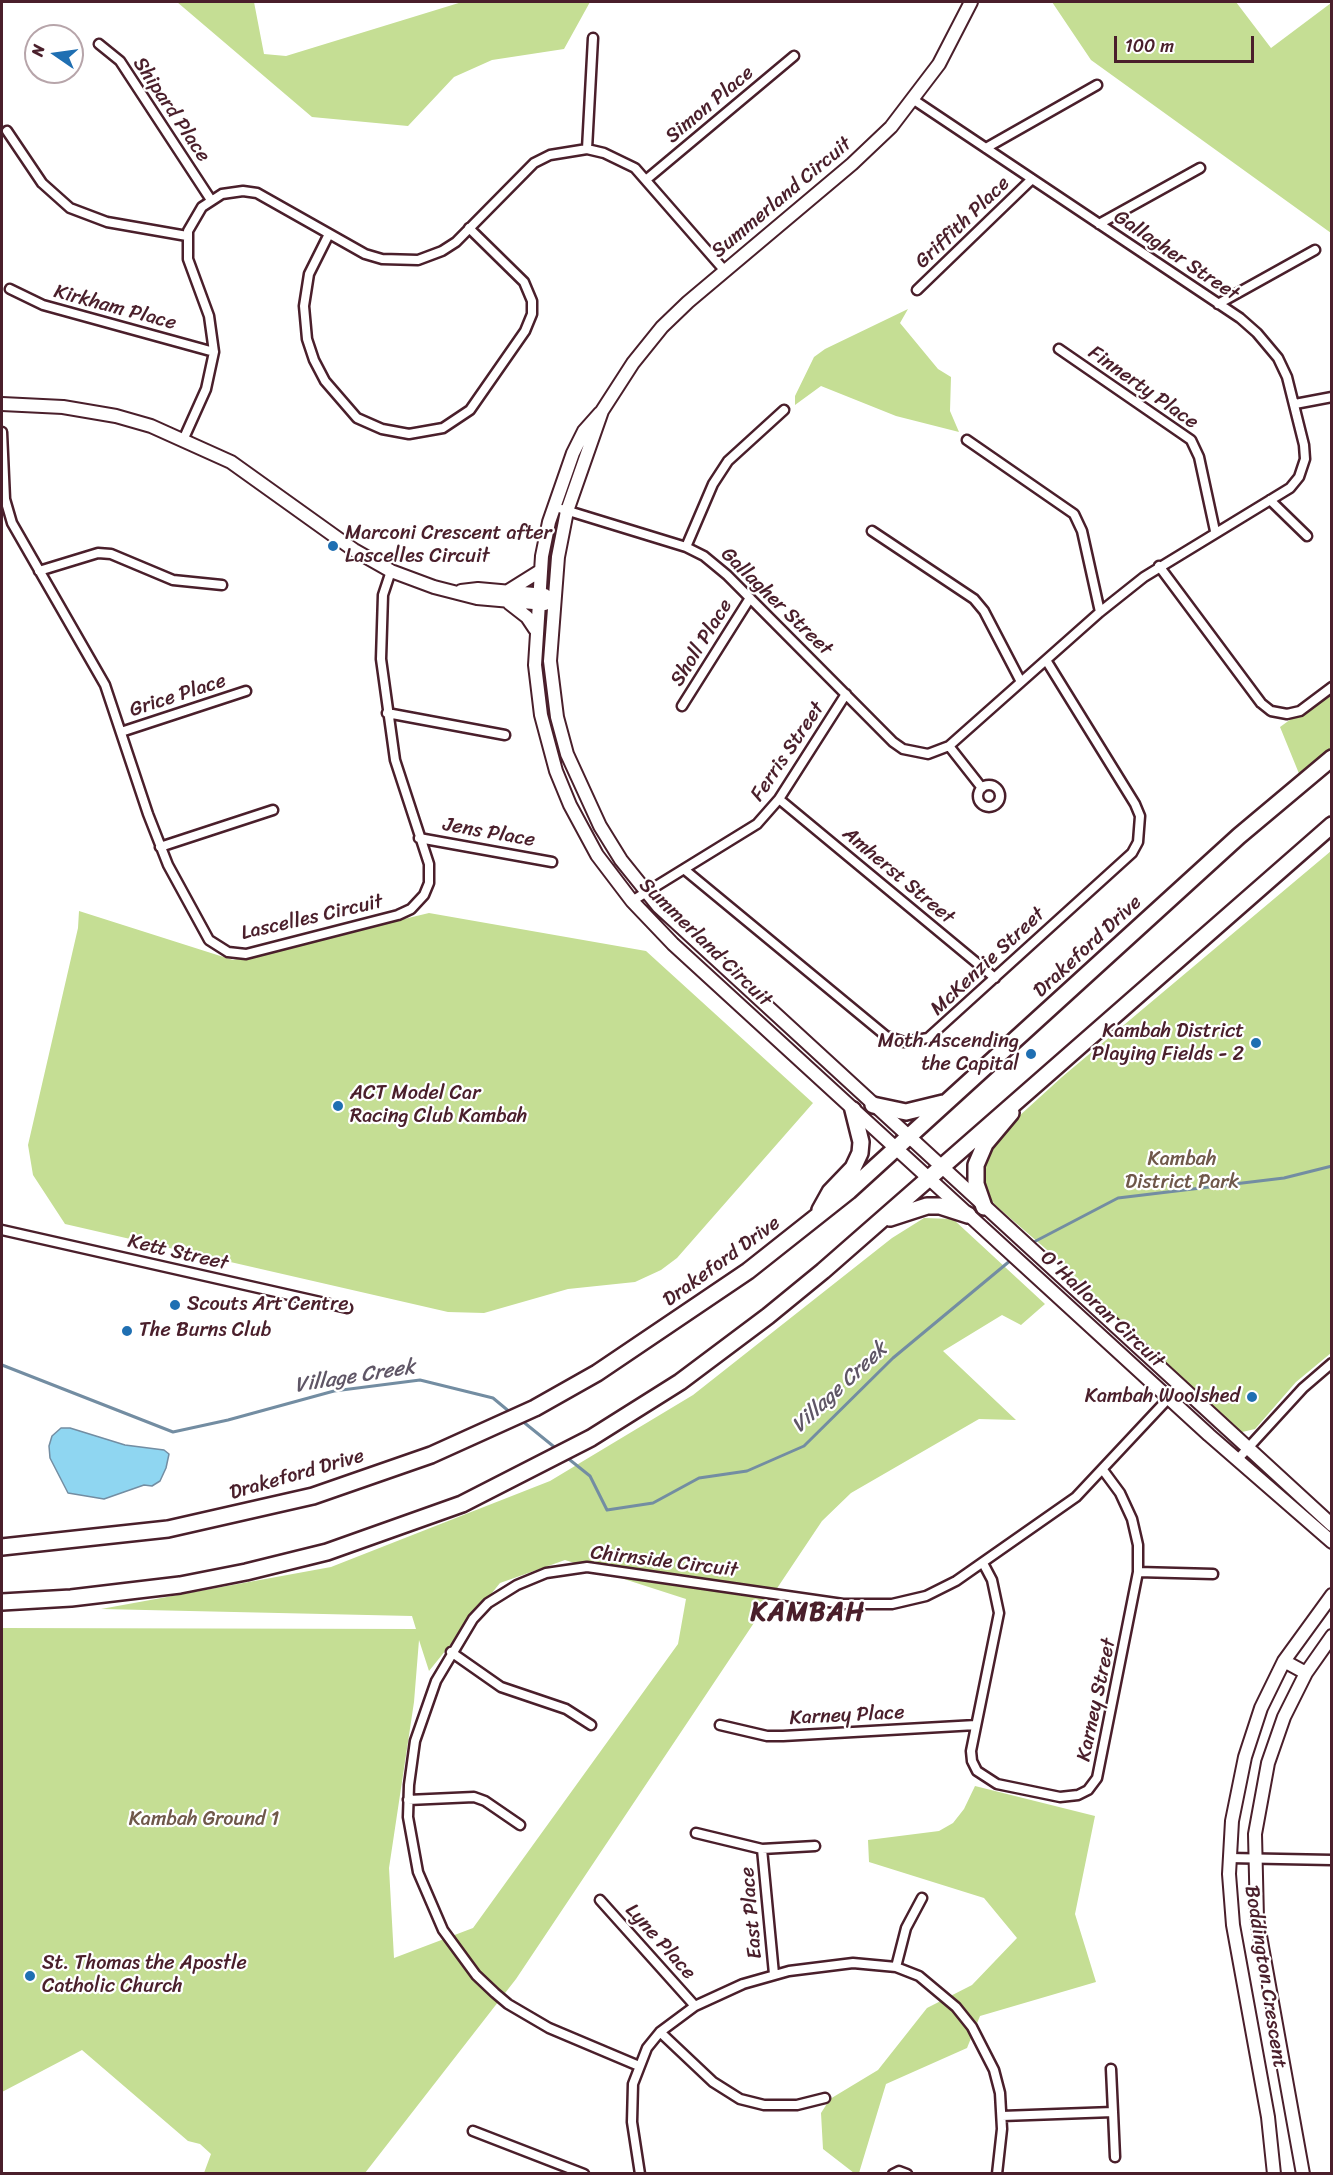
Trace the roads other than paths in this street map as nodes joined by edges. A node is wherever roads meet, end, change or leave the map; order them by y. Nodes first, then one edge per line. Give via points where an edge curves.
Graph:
1 (971, 2) edge
2 (592, 38) dead end
3 (99, 44) dead end
4 (794, 56) dead end
5 (1097, 85) dead end
6 (914, 100) junction
7 (7, 131) dead end
8 (986, 148) junction
9 (587, 149) junction
10 (1200, 168) dead end
11 (647, 179) junction
12 (1032, 179) junction
13 (211, 200) junction
14 (1099, 224) junction
15 (469, 228) junction
16 (329, 234) junction
17 (187, 236) junction
18 (1315, 250) dead end
19 (725, 272) junction
20 (10, 289) dead end
21 (917, 290) dead end
22 (1218, 304) junction
23 (1059, 349) dead end
24 (214, 352) junction
25 (1332, 397) edge
26 (1295, 404) junction
27 (2, 405) edge
28 (784, 410) dead end
29 (602, 411) junction
30 (2, 432) edge
31 (184, 438) junction
32 (967, 440) dead end
33 (1270, 500) junction
34 (553, 506) junction
35 (567, 511) junction
36 (872, 531) dead end
37 (1215, 531) junction
38 (1306, 536) dead end
39 (686, 547) junction
40 (1159, 566) junction
41 (39, 571) junction
42 (391, 571) junction
43 (540, 571) junction
44 (222, 585) dead end
45 (506, 596) junction
46 (750, 598) junction
47 (538, 599) junction
48 (553, 600) junction
49 (1100, 612) junction
50 (535, 629) junction
51 (1046, 660) junction
52 (1021, 682) junction
53 (1332, 687) edge
54 (246, 691) dead end
55 (846, 694) junction
56 (682, 706) dead end
57 (387, 713) junction
58 (121, 732) junction
59 (505, 735) dead end
60 (950, 746) junction
61 (1332, 758) edge
62 (982, 788) dead end
63 (779, 799) junction
64 (273, 810) dead end
65 (1332, 825) edge
66 (419, 838) junction
67 (160, 847) junction
68 (552, 862) dead end
69 (685, 870) junction
70 (647, 892) junction
71 (632, 902) junction
72 (995, 978) junction
73 (1021, 1098) junction
74 (951, 1100) junction
75 (873, 1105) junction
76 (853, 1110) junction
77 (908, 1138) junction
78 (896, 1149) junction
79 (940, 1167) junction
80 (927, 1178) junction
81 (984, 1207) junction
82 (968, 1215) junction
83 (814, 1220) junction
84 (877, 1223) junction
85 (2, 1230) edge
86 (346, 1308) dead end
87 (1332, 1363) edge
88 (1180, 1386) junction
89 (1168, 1398) junction
90 (1248, 1448) junction
91 (1237, 1460) junction
92 (1103, 1470) junction
93 (1332, 1525) edge
94 (1330, 1542) edge
95 (2, 1547) edge
96 (983, 1563) junction
97 (1138, 1572) junction
98 (1213, 1574) dead end
99 (1332, 1590) edge
100 (1329, 1599) edge
101 (2, 1602) edge
102 (1332, 1636) edge
103 (451, 1652) junction
104 (1284, 1661) junction
105 (1306, 1673) junction
106 (591, 1725) dead end
107 (720, 1725) dead end
108 (976, 1725) junction
109 (408, 1800) junction
110 (520, 1825) dead end
111 (696, 1833) dead end
112 (814, 1846) dead end
113 (762, 1849) junction
114 (1229, 1858) junction
115 (1254, 1858) junction
116 (1332, 1860) edge
117 (922, 1898) dead end
118 (600, 1900) dead end
119 (896, 1967) junction
120 (774, 1974) junction
121 (696, 2006) junction
122 (660, 2032) junction
123 (639, 2066) junction
124 (1111, 2069) dead end
125 (825, 2098) dead end
126 (1113, 2112) junction
127 (1002, 2116) junction
128 (472, 2131) dead end
129 (1114, 2157) dead end
130 (584, 2174) edge
131 (640, 2174) edge
132 (893, 2174) edge
133 (907, 2174) edge
134 (997, 2174) edge
135 (1274, 2174) edge
136 (1303, 2174) edge

1 - 6 street, Summerland Circuit via 939,64
2 - 9 street
3 - 13 street, Shipard Place via 120,62
4 - 11 street, Simon Place
5 - 8 street
6 - 8 street, Gallagher Street
6 - 19 street, Summerland Circuit via 852,164
7 - 17 street via 42,183 70,208 106,222
8 - 12 street, Gallagher Street
9 - 11 street via 620,159
9 - 15 street via 550,155 534,164
10 - 14 street
11 - 19 street
12 - 14 street, Gallagher Street
12 - 21 street, Griffith Place
13 - 16 street via 236,191 257,193
13 - 17 street via 194,216
14 - 22 street, Gallagher Street
15 - 16 street via 442,251 418,260 400,261 365,254
15 - 16 street via 524,282 532,301 530,320 470,410 443,428 409,434 382,429 357,417 340,400 314,360 304,317 305,295 309,274
17 - 24 street via 188,259 210,316
18 - 22 street
19 - 29 street, Summerland Circuit via 662,327
20 - 24 street, Kirkham Place via 43,305
22 - 26 street, Gallagher Street via 1272,349 1287,377
23 - 37 street, Finnerty Place via 1191,440 1199,457
24 - 31 street via 206,389
25 - 26 street
26 - 33 street, Gallagher Street via 1305,459 1290,488
27 - 31 street via 90,411
28 - 39 street via 722,468
29 - 34 street, Summerland Circuit via 584,430
29 - 35 street, Summerland Circuit
30 - 41 street, Lascelles Circuit via 6,502 12,523
31 - 42 street via 260,480 354,550
32 - 49 street via 1074,514 1082,531
33 - 37 street, Gallagher Street
33 - 38 street
34 - 35 street, Gallagher Street
34 - 43 street, Summerland Circuit
35 - 39 street, Gallagher Street
35 - 48 street, Summerland Circuit
36 - 52 street via 974,599
37 - 40 street, Gallagher Street
39 - 46 street, Gallagher Street via 712,562
40 - 49 street, Gallagher Street
40 - 53 street via 1261,703 1271,711 1300,711
41 - 44 street via 98,553 111,554 173,580
41 - 58 street, Lascelles Circuit via 94,663
42 - 45 street via 477,598
42 - 57 street, Lascelles Circuit via 383,593 380,622
43 - 45 street
43 - 47 street, Summerland Circuit
45 - 47 street
45 - 50 street
46 - 55 street, Gallagher Street
46 - 56 street, Sholl Place
47 - 48 street
47 - 50 street, Summerland Circuit
48 - 70 street, Summerland Circuit via 552,679 567,754 600,826
49 - 51 street, Gallagher Street
50 - 71 street, Summerland Circuit via 538,700 556,771 588,840
51 - 52 street, Gallagher Street
51 - 72 street, McKenzie Street via 1135,804 1141,829 1132,853
52 - 60 street, Gallagher Street
54 - 58 street, Grice Place
55 - 60 street, Gallagher Street via 903,749 928,754
55 - 63 street, Ferris Street
57 - 59 street
57 - 66 street, Lascelles Circuit via 398,771
58 - 67 street, Lascelles Circuit
60 - 62 street
61 - 74 highway, Drakeford Drive via 1239,836
63 - 69 street, Ferris Street via 748,831
63 - 72 street, Amherst Street
64 - 67 street
65 - 73 highway
66 - 67 street, Lascelles Circuit via 430,877 424,895 411,909 246,954 228,952 209,940
66 - 68 street, Jens Place
69 - 70 street, Ferris Street
69 - 72 street, McKenzie Street via 886,1036 898,1041 928,1038
70 - 71 street, Ferris Street
70 - 75 street, Summerland Circuit via 685,932
71 - 76 street, Summerland Circuit
73 - 79 highway
73 - 81 highway via 978,1158 975,1178
74 - 75 highway via 906,1112
74 - 77 highway, Drakeford Drive
75 - 77 street, Summerland Circuit
76 - 78 street, Summerland Circuit
76 - 83 highway via 861,1142 857,1161 830,1192
77 - 78 highway, Drakeford Drive
77 - 79 street, Summerland Circuit
78 - 80 street, Summerland Circuit
78 - 83 highway, Drakeford Drive
79 - 80 highway
79 - 81 street, O'Halloran Circuit
80 - 82 street, O'Halloran Circuit
80 - 84 highway
81 - 88 street, O'Halloran Circuit
82 - 84 highway via 927,1206
82 - 89 street, O'Halloran Circuit
83 - 95 highway, Drakeford Drive via 660,1333 597,1373 487,1431 374,1476 234,1516 168,1529
84 - 101 highway via 823,1271 680,1382 591,1438 462,1504 327,1552 246,1572 180,1585
85 - 86 street, Kett Street
87 - 90 street via 1303,1388
88 - 89 street, Chirnside Circuit
88 - 90 street, O'Halloran Circuit
89 - 91 street, O'Halloran Circuit
89 - 92 street, Chirnside Circuit
90 - 91 street
90 - 93 street, O'Halloran Circuit
91 - 94 street, O'Halloran Circuit
92 - 96 street, Chirnside Circuit via 1070,1502
92 - 97 street, Karney Street via 1132,1519 1138,1545
96 - 103 street, Chirnside Circuit via 926,1596 868,1605 611,1569 562,1570 527,1581 497,1597 473,1619
96 - 108 street, Karney Street via 992,1580 999,1613
97 - 98 street
97 - 108 street, Karney Street via 1097,1778 1088,1790 1078,1796 1060,1797 997,1784 986,1778 977,1771 971,1756
99 - 100 street, Boddington Crescent
100 - 104 street, Boddington Crescent
102 - 105 street, Boddington Crescent
103 - 106 street via 501,1688 566,1709
103 - 109 street, Chirnside Circuit via 421,1721 412,1756
104 - 105 street
104 - 114 street, Boddington Crescent via 1261,1708 1245,1757 1236,1794
105 - 115 street, Boddington Crescent via 1284,1717 1268,1763 1256,1821
107 - 108 street, Karney Place via 783,1736
109 - 110 street via 474,1797
109 - 123 street, Chirnside Circuit via 418,1872 429,1901 442,1930 476,1975 530,2018
111 - 113 street, East Place
112 - 113 street, East Place
113 - 120 street, East Place
114 - 115 street
114 - 135 street, Boddington Crescent via 1233,1925 1268,2117
115 - 116 street
115 - 136 street, Boddington Crescent via 1257,1919
117 - 119 street via 906,1928
118 - 121 street, Lyne Place
119 - 120 street via 853,1963
119 - 127 street via 919,1976 968,2021 994,2070
120 - 121 street
121 - 122 street
122 - 123 street
122 - 125 street via 713,2082 740,2099 764,2105 797,2105
123 - 131 street via 631,2103
124 - 126 street
126 - 127 street
126 - 129 street
127 - 134 street
128 - 130 street
132 - 133 street

